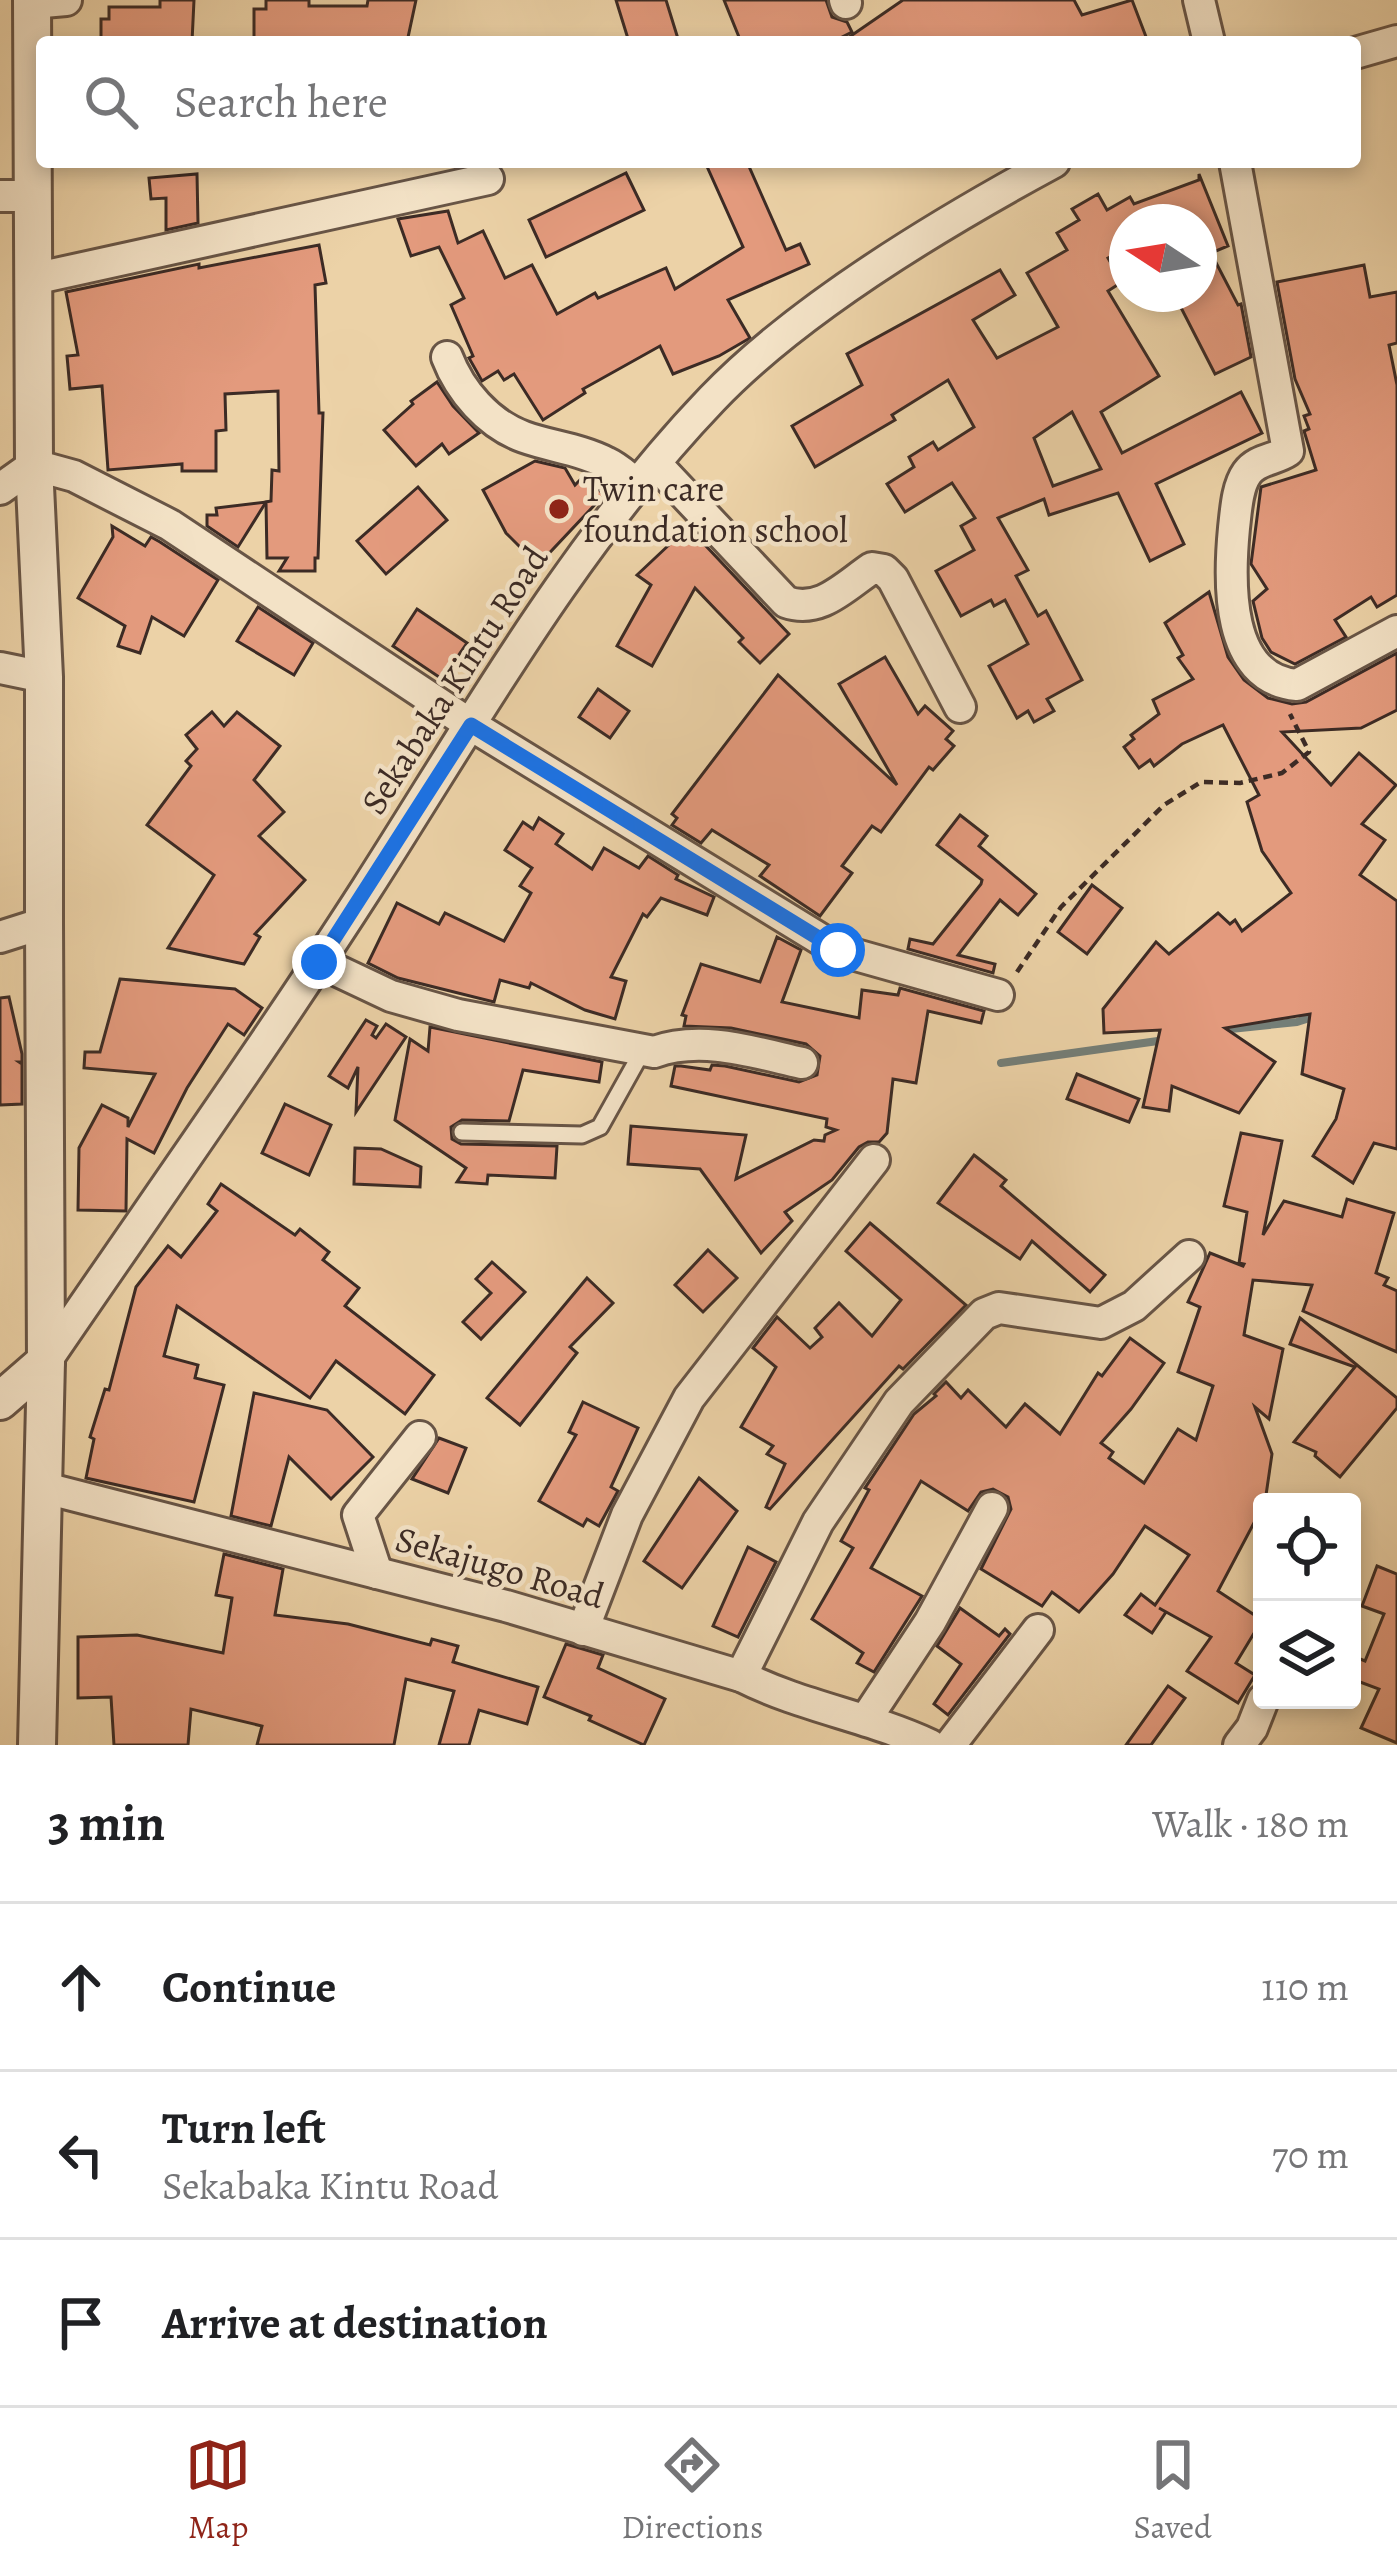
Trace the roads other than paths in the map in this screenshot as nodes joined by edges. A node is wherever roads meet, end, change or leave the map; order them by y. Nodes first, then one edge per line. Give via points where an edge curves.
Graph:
1 (1198, 0) edge
2 (43, 1) edge
3 (38, 36) edge
4 (1207, 36) edge
5 (1397, 41) edge
6 (1361, 51) edge
7 (36, 54) edge
8 (1043, 168) edge
9 (1236, 168) edge
10 (488, 179) dead end
11 (17, 196) edge
12 (33, 279) junction
13 (446, 357) dead end
14 (34, 465) junction
15 (647, 475) junction
16 (0, 489) edge
17 (1397, 631) edge
18 (0, 668) edge
19 (44, 677) junction
20 (959, 707) dead end
21 (471, 725) junction
22 (44, 923) junction
23 (0, 938) edge
24 (319, 962) junction
25 (998, 994) road end
26 (643, 1050) junction
27 (802, 1063) dead end
28 (462, 1132) dead end
29 (874, 1160) dead end
30 (1189, 1256) dead end
31 (46, 1361) junction
32 (0, 1401) edge
33 (421, 1437) dead end
34 (40, 1487) junction
35 (992, 1508) dead end
36 (377, 1573) junction
37 (583, 1630) junction
38 (1038, 1630) dead end
39 (741, 1676) junction
40 (1259, 1709) edge
41 (866, 1719) junction
42 (37, 1745) edge
43 (930, 1745) edge
44 (950, 1745) edge
45 (1239, 1745) edge

1 - 4 street
2 - 3 street
5 - 6 street
7 - 11 street
8 - 15 street, Sekabaka Kintu Road via 803,321 713,398
9 - 17 street via 1288,451 1248,472 1236,512 1229,576 1243,642 1278,683 1297,685
10 - 12 street
11 - 12 street
12 - 14 street
13 - 15 street via 457,384 494,421
14 - 16 street
14 - 19 street
14 - 21 street via 74,476 170,525
15 - 20 street via 786,602 818,605 872,568 884,570
15 - 21 street, Sekabaka Kintu Road via 586,546
18 - 19 street
19 - 22 street
21 - 24 street, Sekabaka Kintu Road
21 - 25 street via 838,950
22 - 23 street
22 - 31 street
24 - 26 street via 391,997
24 - 31 street, Sekabaka Kintu Road
26 - 27 street via 722,1046
26 - 28 lane via 600,1127 582,1135
29 - 37 street via 689,1399 627,1515
30 - 39 street via 1134,1306 1101,1323 999,1308 984,1314 899,1402 818,1522
31 - 32 street
31 - 34 street
33 - 36 street via 358,1515
34 - 36 street, Sekajugo Road
34 - 42 street
35 - 41 street
36 - 37 street, Sekajugo Road
37 - 39 street, Sekajugo Road
38 - 44 street
39 - 41 street, Sekajugo Road via 833,1714
40 - 45 street
41 - 43 street, Sekajugo Road

